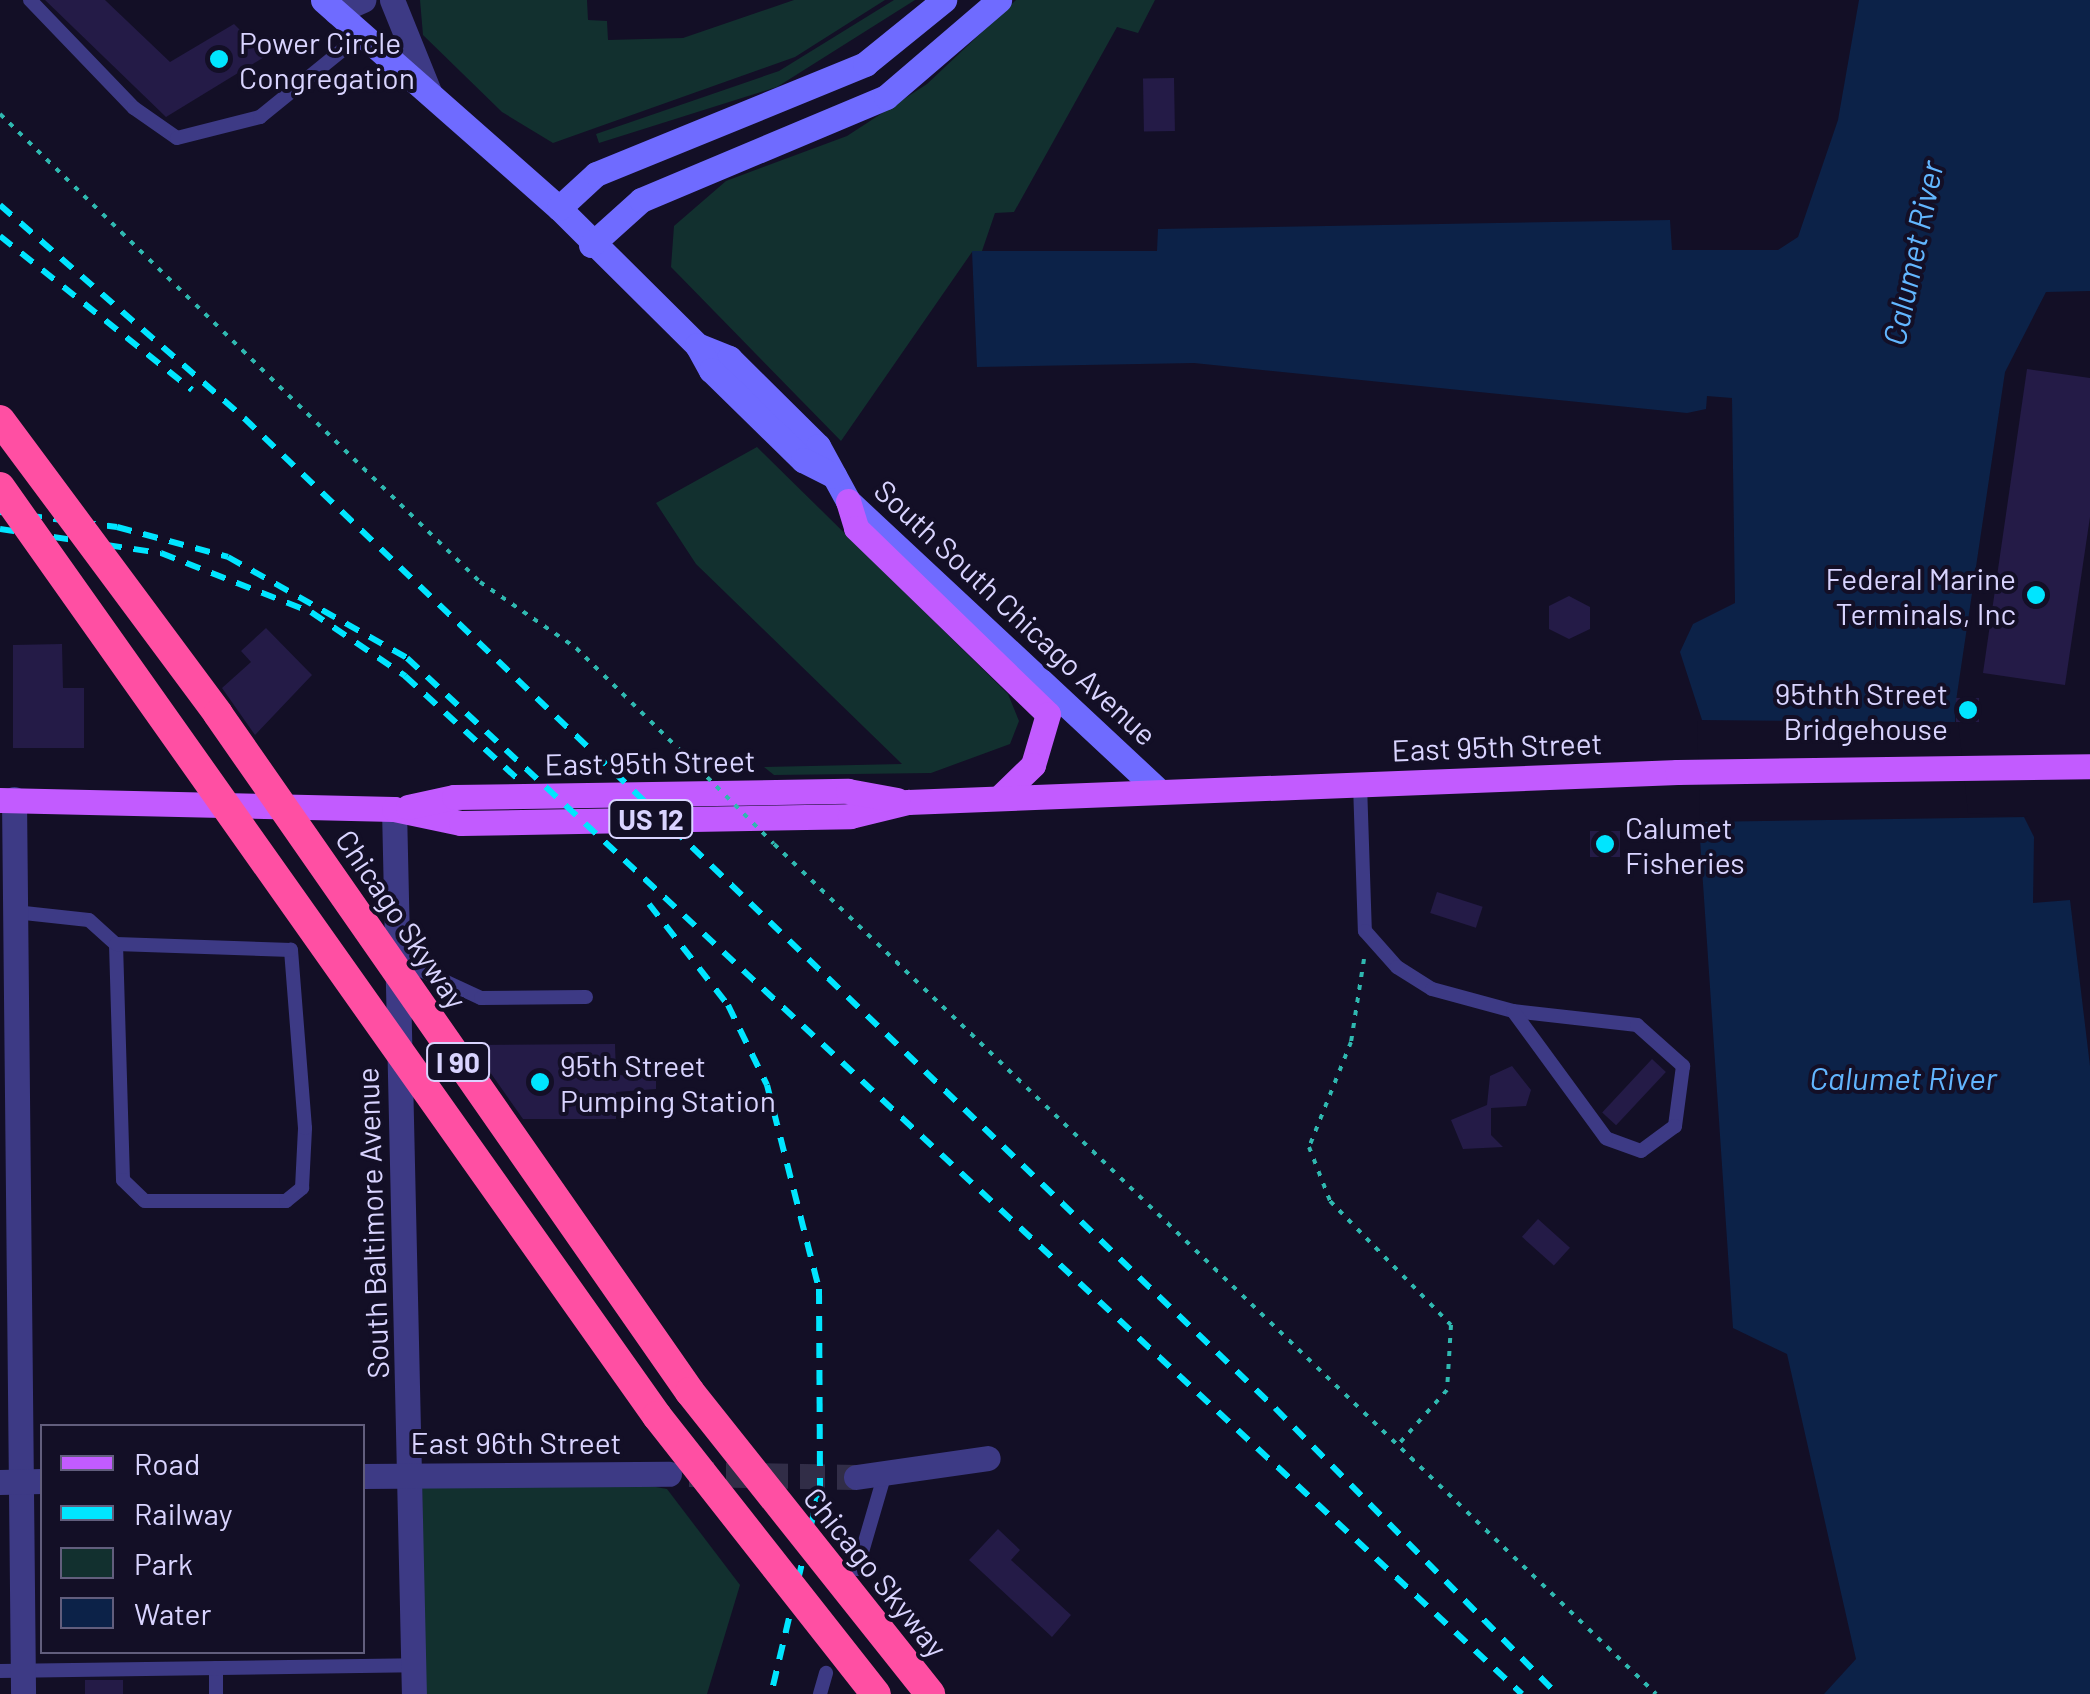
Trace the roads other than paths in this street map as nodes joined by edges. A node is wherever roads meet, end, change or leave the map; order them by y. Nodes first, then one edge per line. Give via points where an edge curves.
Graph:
1 (30, 0) edge
2 (363, 0) edge
3 (392, 0) edge
4 (944, 0) edge
5 (999, 0) edge
6 (329, 6) edge
7 (361, 35) junction
8 (434, 103) junction
9 (559, 208) junction
10 (591, 245) junction
11 (0, 420) edge
12 (0, 486) edge
13 (848, 500) junction
14 (2090, 766) edge
15 (1360, 784) junction
16 (1158, 792) junction
17 (1000, 798) junction
18 (7, 799) edge
19 (394, 810) junction
20 (15, 912) junction
21 (116, 944) junction
22 (398, 960) junction
23 (586, 997) dead end
24 (8, 999) edge
25 (1513, 1011) junction
26 (10, 1302) edge
27 (988, 1458) dead end
28 (885, 1473) junction
29 (670, 1474) tunnel mouth
30 (412, 1475) junction
31 (365, 1476) edge
32 (856, 1477) tunnel mouth
33 (21, 1481) edge
34 (856, 1568) dead end
35 (414, 1665) junction
36 (216, 1668) junction
37 (826, 1673) dead end
38 (15, 1679) edge
39 (216, 1694) edge
40 (414, 1694) edge
41 (820, 1694) edge
42 (876, 1694) edge
43 (930, 1694) edge

1 - 7 lane via 134,108 178,138 260,117
2 - 6 street
3 - 8 street
4 - 9 main road via 865,64 596,174
5 - 10 main road via 886,98 642,200
6 - 7 main road, South South Chicago Avenue
7 - 8 main road, South South Chicago Avenue
8 - 9 main road, South South Chicago Avenue
9 - 10 main road, South South Chicago Avenue
10 - 13 main road, South South Chicago Avenue via 698,344 710,370 803,460 834,476
11 - 43 highway, Chicago Skyway / I 90, bridge via 228,729 690,1392
12 - 42 highway, I 90, bridge via 656,1416
13 - 16 main road, South South Chicago Avenue
13 - 17 main road via 856,528 1048,714 1032,765
14 - 15 main road, East 95th Street / US 12
15 - 16 main road, East 95th Street / US 12
15 - 25 lane via 1365,931 1432,988
16 - 17 main road, East 95th Street / US 12
17 - 19 main road, East 95th Street / US 12 via 908,802 850,816 500,822
18 - 19 main road, East 95th Street / US 12
18 - 20 street
19 - 22 street, South Baltimore Avenue
20 - 21 lane via 89,920
20 - 24 street
21 - 21 lane via 123,1180 145,1200 286,1201 302,1188 305,1128 291,950
22 - 23 lane via 481,998
22 - 30 street, South Baltimore Avenue
24 - 26 street
25 - 25 lane via 1594,1013 1651,1033 1683,1066 1675,1126 1641,1151 1606,1138
26 - 33 street
27 - 28 street
28 - 32 street
28 - 34 lane
29 - 30 street, East 96th Street
30 - 31 street, East 96th Street
30 - 35 street, South Baltimore Avenue
33 - 38 street
35 - 36 lane
35 - 40 street, South Baltimore Avenue
36 - 38 lane
36 - 39 lane
37 - 41 lane

